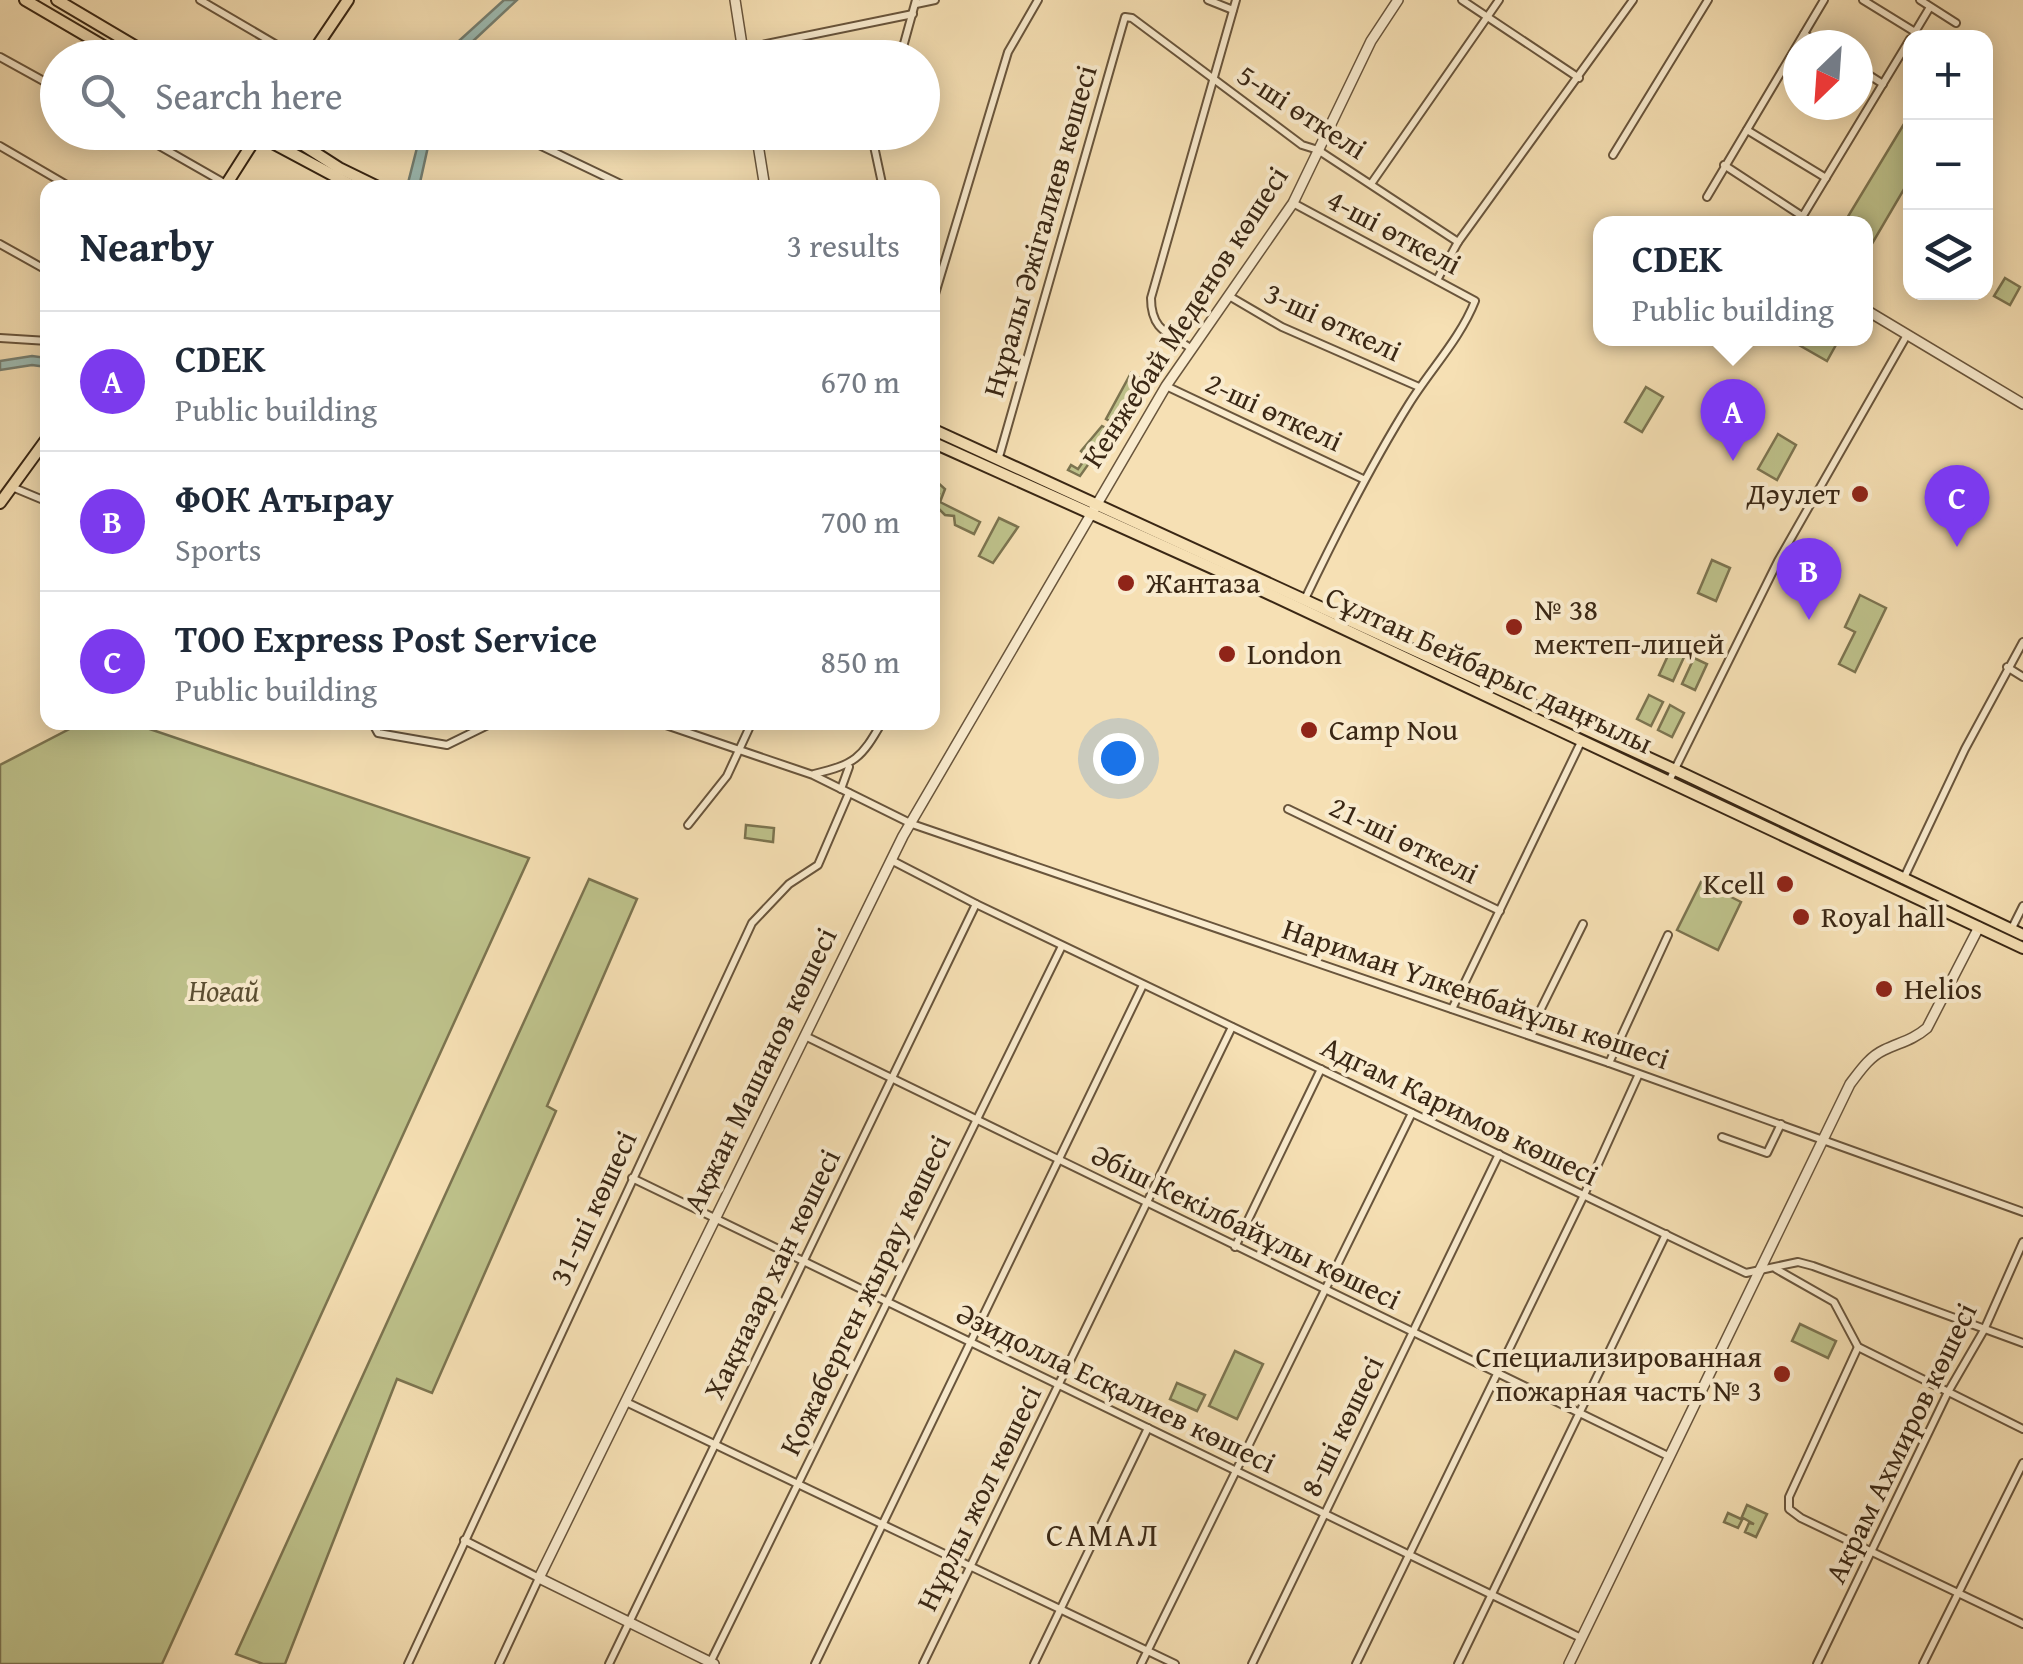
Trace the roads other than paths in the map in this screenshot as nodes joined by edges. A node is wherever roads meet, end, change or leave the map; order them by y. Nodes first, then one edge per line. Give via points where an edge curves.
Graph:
1 (25, 0) edge
2 (57, 0) edge
3 (200, 0) edge
4 (735, 0) edge
5 (935, 0) edge
6 (1038, 0) edge
7 (1208, 0) edge
8 (1236, 0) edge
9 (1398, 0) edge
10 (1462, 0) edge
11 (1499, 0) edge
12 (1633, 0) edge
13 (1708, 0) edge
14 (1824, 0) edge
15 (1863, 0) edge
16 (1920, 0) edge
17 (346, 1) edge
18 (916, 2) edge
19 (1930, 6) junction
20 (1233, 10) junction
21 (913, 14) junction
22 (1488, 16) junction
23 (1125, 17) joint
24 (1956, 22) dead end
25 (1806, 30) edge
26 (1904, 30) edge
27 (1916, 30) edge
28 (93, 40) edge
29 (125, 40) edge
30 (268, 40) edge
31 (321, 40) edge
32 (741, 40) edge
33 (805, 40) edge
34 (905, 40) edge
35 (1903, 51) edge
36 (0, 57) edge
37 (1783, 69) edge
38 (1578, 78) junction
39 (1873, 78) edge
40 (40, 79) edge
41 (1212, 80) junction
42 (1883, 84) junction
43 (1746, 130) junction
44 (0, 146) edge
45 (164, 150) edge
46 (284, 150) edge
47 (311, 150) edge
48 (550, 150) edge
49 (759, 150) edge
50 (875, 150) edge
51 (1318, 150) junction
52 (248, 151) edge
53 (1612, 155) dead end
54 (1724, 165) junction
55 (1826, 178) junction
56 (58, 180) edge
57 (215, 180) edge
58 (229, 180) edge
59 (342, 180) edge
60 (364, 180) edge
61 (612, 180) edge
62 (764, 180) edge
63 (881, 180) edge
64 (1371, 184) junction
65 (1707, 197) dead end
66 (1293, 202) junction
67 (1794, 216) edge
68 (1802, 216) edge
69 (1458, 242) junction
70 (0, 244) edge
71 (40, 266) edge
72 (940, 277) edge
73 (1437, 280) junction
74 (1229, 296) junction
75 (1873, 314) edge
76 (1907, 335) junction
77 (1, 336) edge
78 (40, 339) edge
79 (1192, 349) junction
80 (1166, 386) junction
81 (1419, 387) junction
82 (2023, 404) edge
83 (940, 432) edge
84 (940, 445) edge
85 (40, 448) edge
86 (1000, 457) junction
87 (1363, 479) junction
88 (12, 486) junction
89 (40, 498) edge
90 (0, 503) edge
91 (1094, 506) junction
92 (1303, 604) junction
93 (2023, 642) edge
94 (2008, 667) junction
95 (2023, 676) edge
96 (376, 730) edge
97 (477, 730) edge
98 (680, 730) edge
99 (748, 730) edge
100 (877, 730) edge
101 (1582, 740) junction
102 (739, 750) junction
103 (850, 766) junction
104 (813, 774) junction
105 (1672, 776) junction
106 (845, 791) junction
107 (1288, 809) dead end
108 (912, 824) junction
109 (688, 825) dead end
110 (891, 860) junction
111 (1901, 884) junction
112 (976, 904) junction
113 (2023, 906) edge
114 (1500, 912) junction
115 (1583, 924) dead end
116 (1979, 927) junction
117 (2017, 932) edge
118 (1668, 936) dead end
119 (1062, 946) junction
120 (2023, 948) edge
121 (1144, 984) junction
122 (1452, 1009) junction
123 (1232, 1027) junction
124 (1528, 1035) junction
125 (805, 1036) junction
126 (1610, 1063) junction
127 (1321, 1069) junction
128 (1638, 1076) junction
129 (892, 1078) junction
130 (1412, 1113) junction
131 (976, 1120) junction
132 (1781, 1124) junction
133 (1722, 1137) dead end
134 (1822, 1140) junction
135 (1499, 1154) junction
136 (1059, 1160) junction
137 (632, 1178) junction
138 (1584, 1195) junction
139 (1146, 1203) junction
140 (2023, 1212) edge
141 (714, 1218) junction
142 (1666, 1234) junction
143 (2023, 1242) edge
144 (1235, 1247) junction
145 (804, 1261) junction
146 (1775, 1268) junction
147 (1757, 1272) junction
148 (1324, 1290) junction
149 (887, 1302) junction
150 (1984, 1330) junction
151 (1412, 1334) junction
152 (971, 1342) junction
153 (2023, 1344) edge
154 (1858, 1347) junction
155 (1496, 1374) junction
156 (1058, 1385) junction
157 (1948, 1392) junction
158 (624, 1401) junction
159 (1580, 1414) junction
160 (1148, 1428) junction
161 (2023, 1429) edge
162 (715, 1444) junction
163 (1668, 1456) junction
164 (2023, 1463) edge
165 (1236, 1470) junction
166 (798, 1484) junction
167 (1325, 1514) junction
168 (883, 1524) junction
169 (464, 1540) junction
170 (1870, 1552) junction
171 (1410, 1555) junction
172 (970, 1566) junction
173 (540, 1578) junction
174 (1958, 1593) junction
175 (1492, 1595) junction
176 (1061, 1610) junction
177 (628, 1623) junction
178 (2023, 1624) edge
179 (1581, 1638) junction
180 (1147, 1651) junction
181 (711, 1663) edge
182 (408, 1664) edge
183 (500, 1664) edge
184 (609, 1664) edge
185 (815, 1664) edge
186 (923, 1664) edge
187 (1034, 1664) edge
188 (1141, 1664) edge
189 (1175, 1664) edge
190 (1252, 1664) edge
191 (1356, 1664) edge
192 (1458, 1664) edge
193 (1569, 1664) edge
194 (1817, 1664) edge
195 (1923, 1664) edge

1 - 28 main road
2 - 29 main road
3 - 30 street
4 - 32 street
5 - 18 street
6 - 72 street via 1008,52
7 - 20 street
8 - 20 street
9 - 51 street, Кенжебай Меденов көшесі
10 - 22 street
11 - 22 street
12 - 38 street
13 - 53 street
14 - 25 street
15 - 26 street
16 - 19 street
17 - 31 main road
18 - 21 street
19 - 24 street
19 - 27 street
20 - 41 street
21 - 33 street
21 - 34 street
22 - 38 street
22 - 64 street
23 - 41 street, 5-ші өткелі
23 - 86 street, Нұралы Әжiгалиев көшесi
35 - 42 street
36 - 40 street
37 - 43 street
38 - 69 street
39 - 42 street
41 - 51 street, 5-ші өткелі
41 - 79 street via 1151,298 1156,325
42 - 55 street
43 - 54 street
43 - 55 street
44 - 56 street
45 - 57 street
46 - 59 main road
47 - 60 main road
48 - 61 street
49 - 62 street
50 - 63 street
51 - 64 street, 5-ші өткелі
51 - 66 street, Кенжебай Меденов көшесі
52 - 58 main road
54 - 65 street
54 - 67 street
55 - 68 street
64 - 69 street, 5-ші өткелі
66 - 73 street, 4-ші өткелі
66 - 74 street, Кенжебай Меденов көшесі
69 - 73 street
70 - 71 street
73 - 81 street, 4-ші өткелі via 1475,301
74 - 79 street, Кенжебай Меденов көшесі
74 - 81 street, 3-ші өткелі via 1282,327
75 - 76 street
76 - 82 street
76 - 105 street via 1778,561
77 - 78 street
79 - 80 street, Кенжебай Меденов көшесі
80 - 87 street, 2-ші өткелі
80 - 91 street, Кенжебай Меденов көшесі
81 - 87 street
83 - 86 main road, Сұлтан Бейбарыс даңғылы
84 - 91 main road, Сұлтан Бейбарыс даңғылы
85 - 88 main road
86 - 91 main road, Сұлтан Бейбарыс даңғылы
87 - 92 street
88 - 89 street
88 - 90 main road
91 - 92 main road, Сұлтан Бейбарыс даңғылы
91 - 108 street, Ақжан Машанов көшесі
92 - 101 main road, Сұлтан Бейбарыс даңғылы
92 - 105 main road, Сұлтан Бейбарыс даңғылы
93 - 94 street
94 - 95 street
94 - 111 street
96 - 97 street via 446,745
98 - 102 street, Нариман Үлкенбайұлы көшесі
99 - 102 street
100 - 103 street, 31-ші көшесі
101 - 105 main road, Сұлтан Бейбарыс даңғылы
101 - 114 street, 21-ші өткелі
102 - 104 street, Нариман Үлкенбайұлы көшесі
102 - 109 street
103 - 104 street
103 - 106 street, 31-ші көшесі
104 - 106 street, Нариман Үлкенбайұлы көшесі
105 - 111 main road, Сұлтан Бейбарыс даңғылы
106 - 108 street, Нариман Үлкенбайұлы көшесі
106 - 137 street, 31-ші көшесі via 818,865 752,922
107 - 114 street, 21-ші өткелі
108 - 110 street, Ақжан Машанов көшесі
108 - 122 street, Нариман Үлкенбайұлы көшесі
110 - 112 street, Адгам Каримов көшесі
110 - 125 street, Ақжан Машанов көшесі
111 - 116 main road, Сұлтан Бейбарыс даңғылы
111 - 117 main road, Сұлтан Бейбарыс даңғылы
112 - 119 street, Адгам Каримов көшесі
112 - 129 street, Хақназар хан көшесі
113 - 117 street
114 - 122 street, 21-ші өткелі
115 - 124 street
116 - 120 main road, Сұлтан Бейбарыс даңғылы
116 - 134 street via 1927,1028 1868,1061
118 - 126 street
119 - 121 street, Адгам Каримов көшесі
119 - 131 street, Қожаберген жырау көшесі
121 - 123 street, Адгам Каримов көшесі
121 - 136 street
122 - 124 street, Нариман Үлкенбайұлы көшесі
123 - 127 street, Адгам Каримов көшесі
123 - 139 street, Нұрлы жол көшесі
124 - 126 street, Нариман Үлкенбайұлы көшесі
125 - 129 street, Әбіш Кекілбайұлы көшесі
125 - 141 street, Ақжан Машанов көшесі
126 - 128 street, Нариман Үлкенбайұлы көшесі
127 - 130 street, Адгам Каримов көшесі
127 - 144 street
128 - 132 street, Нариман Үлкенбайұлы көшесі
128 - 138 street
129 - 131 street, Әбіш Кекілбайұлы көшесі
129 - 145 street, Хақназар хан көшесі
130 - 135 street, Адгам Каримов көшесі
130 - 148 street
131 - 136 street, Әбіш Кекілбайұлы көшесі
131 - 149 street, Қожаберген жырау көшесі
132 - 133 street via 1767,1152
132 - 134 street, Нариман Үлкенбайұлы көшесі
134 - 140 street, Нариман Үлкенбайұлы көшесі
134 - 147 street
135 - 138 street, Адгам Каримов көшесі
135 - 151 street, 8-шi көшесi
136 - 139 street, Әбіш Кекілбайұлы көшесі
136 - 152 street
137 - 141 street, Әзидолла Есқалиев көшесі
137 - 169 street, 31-ші көшесі
138 - 142 street, Адгам Каримов көшесі
138 - 155 street
139 - 144 street, Әбіш Кекілбайұлы көшесі
139 - 156 street, Нұрлы жол көшесі
141 - 145 street, Әзидолла Есқалиев көшесі
141 - 158 street, Ақжан Машанов көшесі
142 - 147 street, Адгам Каримов көшесі via 1746,1273
142 - 159 street
143 - 150 street, Акрам Ахмиров көшесі
144 - 148 street, Әбіш Кекілбайұлы көшесі
145 - 149 street, Әзидолла Есқалиев көшесі
145 - 162 street, Хақназар хан көшесі
146 - 147 street
146 - 150 street via 1813,1266
146 - 154 street via 1834,1302
147 - 163 street
148 - 151 street, Әбіш Кекілбайұлы көшесі
148 - 165 street
149 - 152 street, Әзидолла Есқалиев көшесі
149 - 166 street, Қожаберген жырау көшесі
150 - 153 street
150 - 157 street, Акрам Ахмиров көшесі
151 - 155 street, Әбіш Кекілбайұлы көшесі
151 - 167 street, 8-шi көшесi
152 - 156 street, Әзидолла Есқалиев көшесі
152 - 168 street
154 - 157 street
154 - 170 street via 1789,1509
155 - 159 street, Әбіш Кекілбайұлы көшесі
155 - 171 street
156 - 160 street, Әзидолла Есқалиев көшесі
156 - 172 street, Нұрлы жол көшесі
157 - 161 street
157 - 170 street, Акрам Ахмиров көшесі
158 - 162 street
158 - 173 street, Ақжан Машанов көшесі
159 - 163 street, Әбіш Кекілбайұлы көшесі
159 - 175 street
160 - 165 street, Әзидолла Есқалиев көшесі
160 - 176 street
162 - 166 street
162 - 177 street, Хақназар хан көшесі
163 - 179 street
164 - 174 street
165 - 167 street, Әзидолла Есқалиев көшесі
165 - 180 street
166 - 168 street
166 - 181 street, Қожаберген жырау көшесі
167 - 171 street, Әзидолла Есқалиев көшесі
167 - 190 street, 8-шi көшесi
168 - 172 street
168 - 185 street
169 - 173 street
169 - 182 street, 31-ші көшесі
170 - 174 street
170 - 194 street, Акрам Ахмиров көшесі
171 - 175 street, Әзидолла Есқалиев көшесі
171 - 191 street
172 - 176 street
172 - 186 street, Нұрлы жол көшесі
173 - 177 street
173 - 183 street, Ақжан Машанов көшесі
174 - 178 street
174 - 195 street
175 - 179 street, Әзидолла Есқалиев көшесі
175 - 192 street
176 - 180 street
176 - 187 street
177 - 181 street
177 - 184 street, Хақназар хан көшесі
179 - 193 street
180 - 188 street
180 - 189 street

